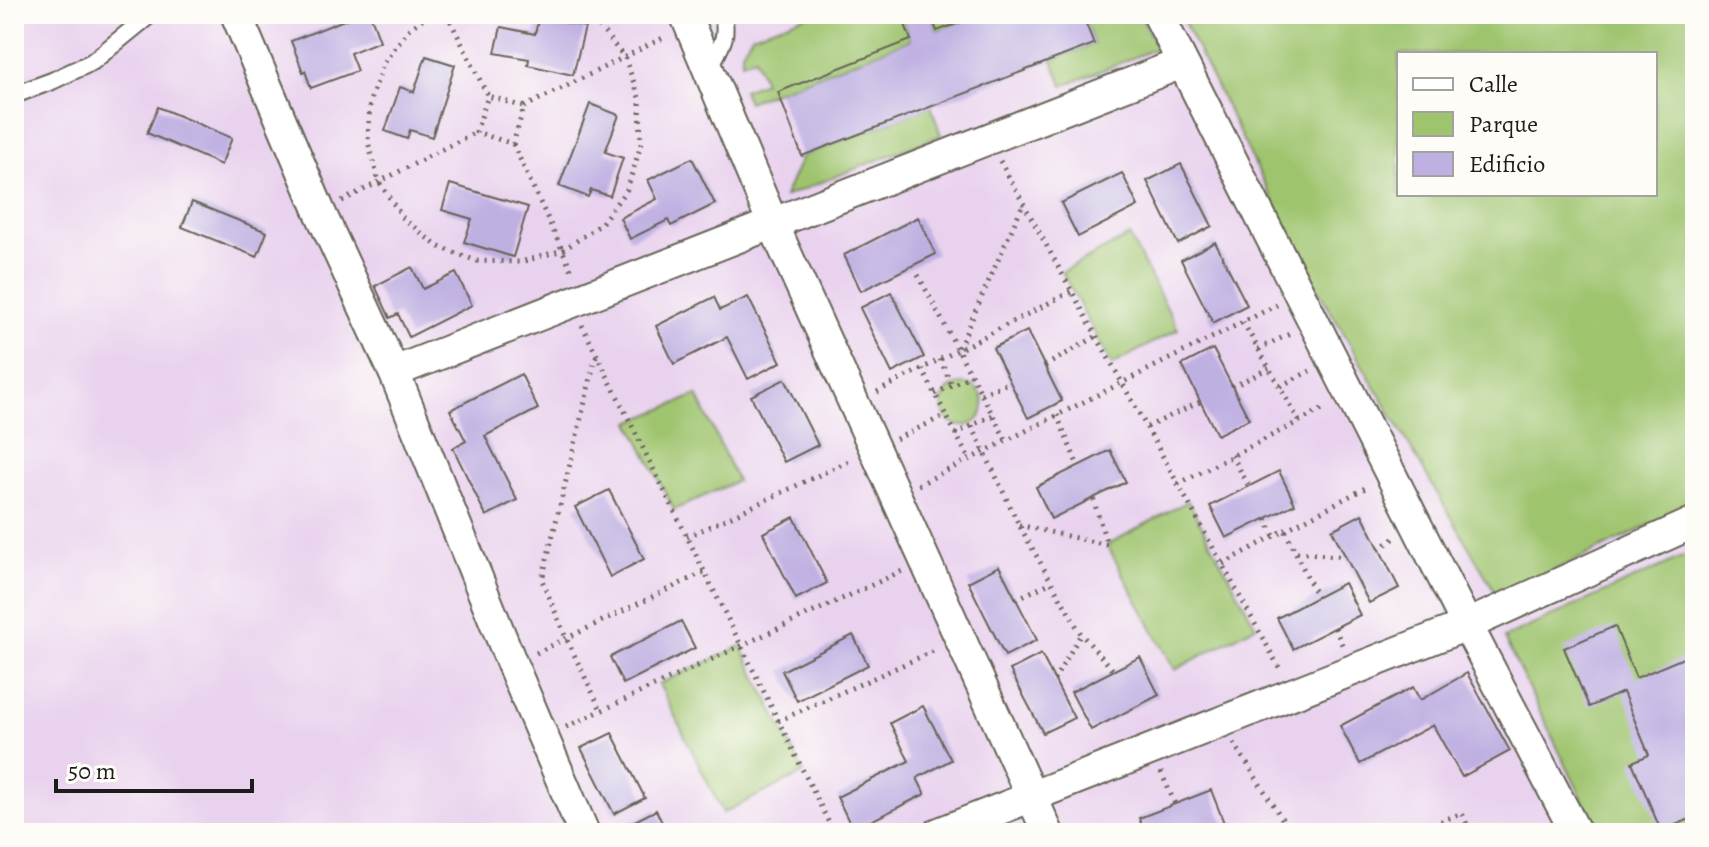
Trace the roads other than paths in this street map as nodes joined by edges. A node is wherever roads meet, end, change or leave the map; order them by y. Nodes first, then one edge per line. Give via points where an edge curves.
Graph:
1 (151, 14) edge
2 (236, 14) edge
3 (722, 14) edge
4 (1158, 14) edge
5 (687, 20) edge
6 (1182, 63) junction
7 (708, 70) junction
8 (14, 95) edge
9 (773, 224) junction
10 (394, 372) junction
11 (1695, 522) edge
12 (1467, 625) junction
13 (1032, 796) junction
14 (584, 833) edge
15 (939, 833) edge
16 (1048, 833) edge
17 (1576, 833) edge

1 - 8 lane via 92,62
2 - 10 street
3 - 7 lane via 726,36
4 - 6 street
5 - 7 street
6 - 9 street
6 - 12 street
7 - 9 street
9 - 10 street
9 - 13 street
10 - 14 street
11 - 12 street
12 - 13 street
12 - 17 street
13 - 15 street
13 - 16 street

